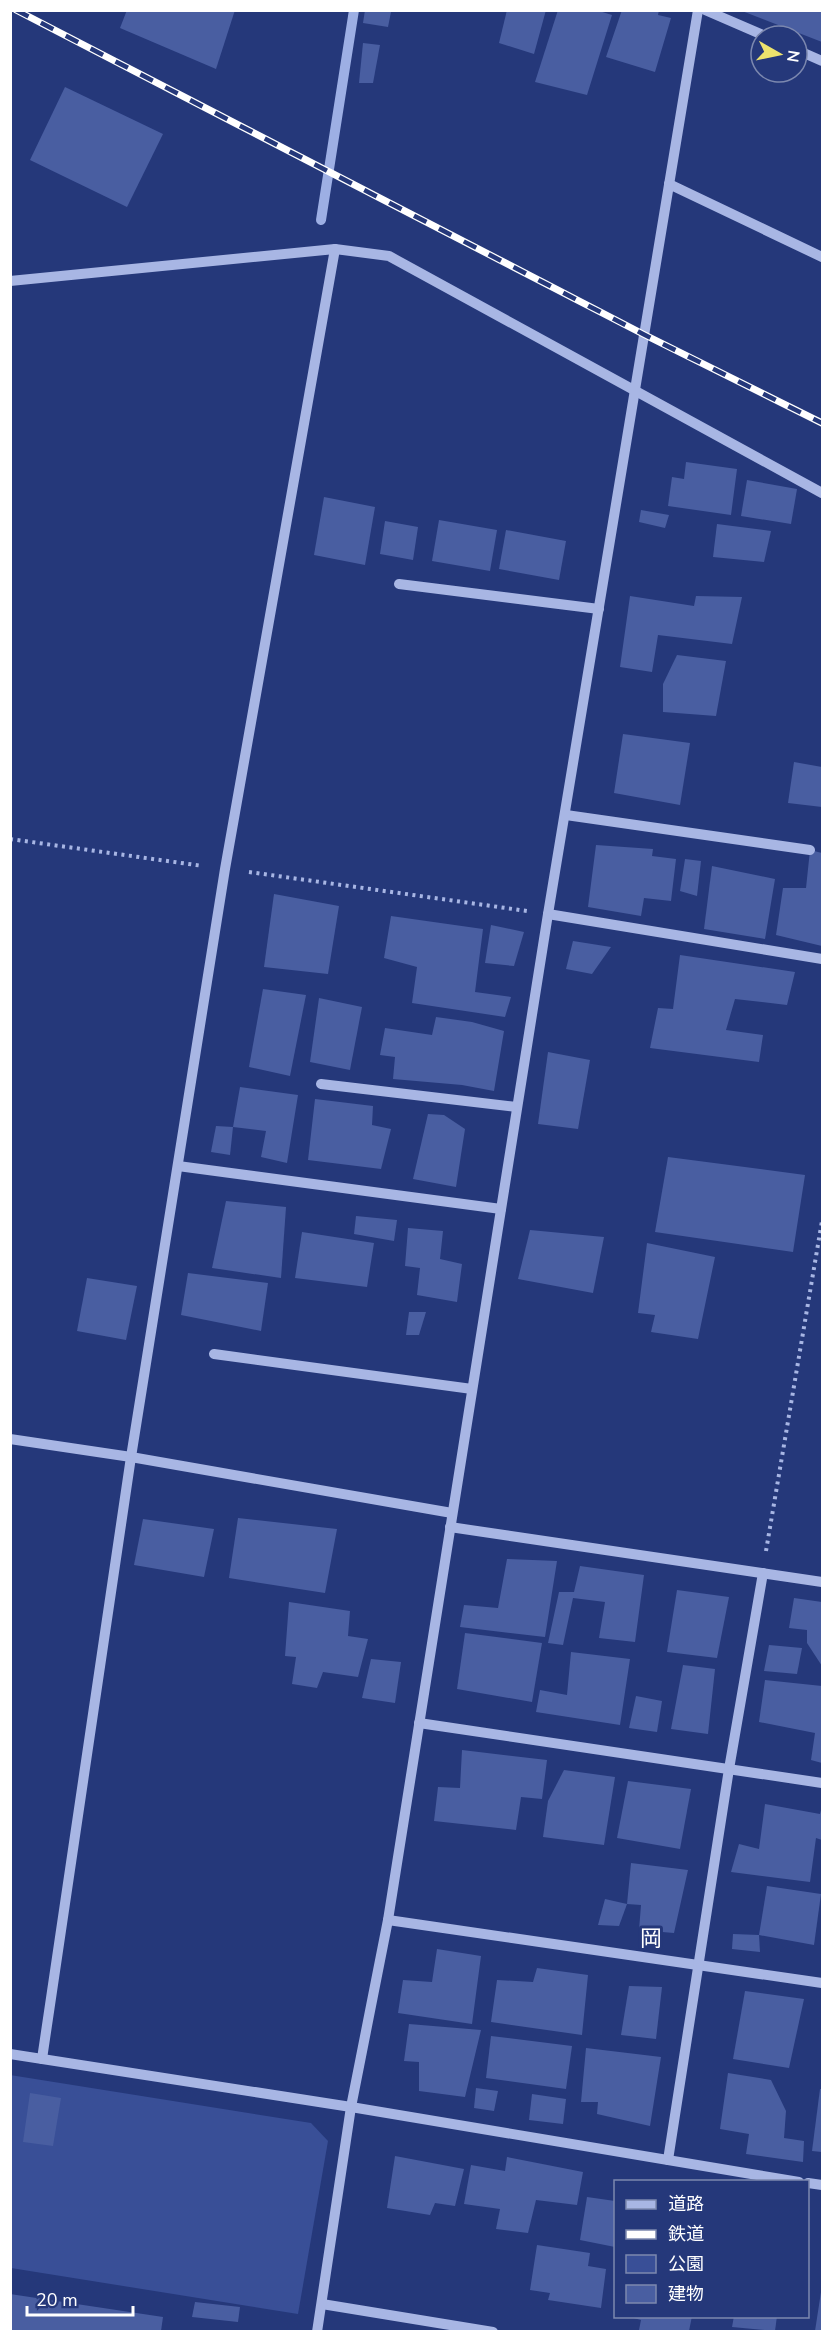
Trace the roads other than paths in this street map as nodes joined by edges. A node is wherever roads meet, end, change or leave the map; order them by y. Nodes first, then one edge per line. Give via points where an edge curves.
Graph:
1 (698, 10) edge
2 (705, 10) edge
3 (749, 29) edge
4 (669, 184) junction
5 (335, 249) junction
6 (822, 256) edge
7 (10, 280) edge
8 (635, 390) junction
9 (822, 493) edge
10 (399, 584) dead end
11 (599, 609) junction
12 (566, 815) junction
13 (810, 850) dead end
14 (548, 914) junction
15 (822, 958) edge
16 (321, 1084) dead end
17 (517, 1107) junction
18 (178, 1166) junction
19 (501, 1209) junction
20 (214, 1354) dead end
21 (472, 1389) junction
22 (10, 1439) edge
23 (131, 1457) junction
24 (452, 1514) junction
25 (450, 1527) junction
26 (763, 1573) junction
27 (822, 1582) edge
28 (419, 1723) junction
29 (729, 1769) junction
30 (822, 1783) edge
31 (388, 1920) junction
32 (698, 1965) junction
33 (822, 1983) edge
34 (10, 2054) edge
35 (42, 2059) junction
36 (351, 2107) junction
37 (668, 2160) junction
38 (793, 2180) edge
39 (321, 2304) junction
40 (317, 2331) edge
41 (493, 2331) edge

1 - 4 street
2 - 3 street
4 - 6 street
4 - 8 street
5 - 7 street
5 - 8 street via 389,256
5 - 18 street via 225,869
8 - 9 street
8 - 11 street
10 - 11 street
11 - 12 street
12 - 13 street
12 - 14 street
14 - 15 street
14 - 17 street
16 - 17 street
17 - 19 street
18 - 19 street
18 - 23 street
19 - 21 street
20 - 21 street
21 - 24 street
22 - 23 street
23 - 24 street
23 - 35 street
24 - 25 street
25 - 26 street
25 - 28 street
26 - 27 street
26 - 29 street
28 - 29 street
28 - 31 street
29 - 30 street
29 - 32 street
31 - 32 street
31 - 36 street
32 - 33 street
32 - 37 street
34 - 35 street
35 - 36 street
36 - 37 street
36 - 39 street
37 - 38 street
39 - 40 street
39 - 41 street

